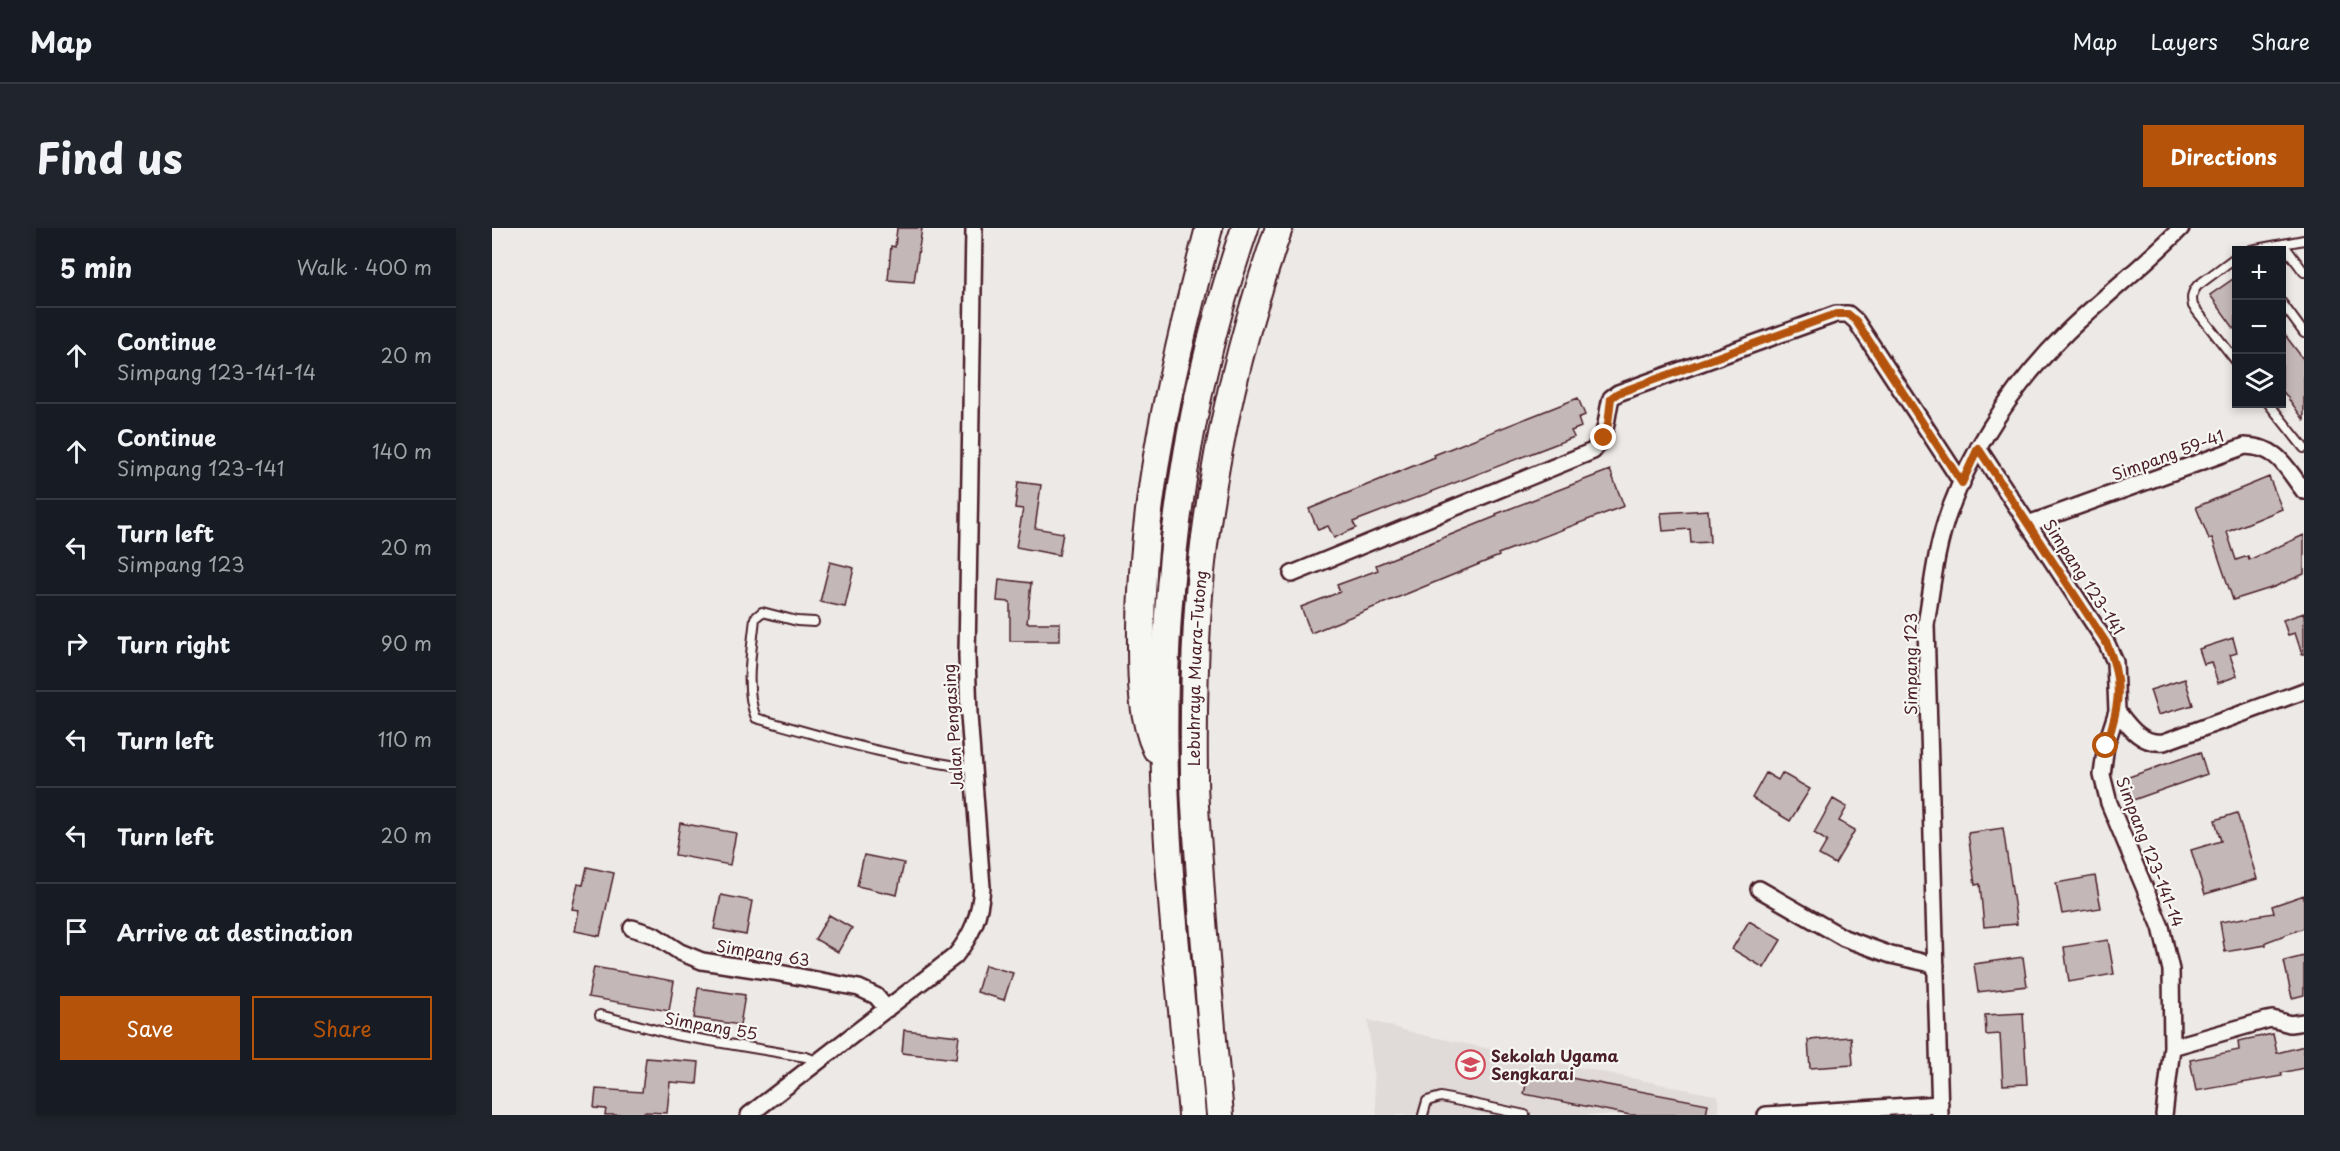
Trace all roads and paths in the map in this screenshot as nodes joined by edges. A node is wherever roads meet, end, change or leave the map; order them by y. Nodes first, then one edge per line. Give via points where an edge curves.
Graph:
1 (974, 228) edge
2 (1209, 228) edge
3 (1245, 228) edge
4 (1279, 228) edge
5 (2181, 228) edge
6 (2192, 228) edge
7 (2304, 240) edge
8 (2283, 244) junction
9 (2272, 246) edge
10 (2155, 256) junction
11 (2232, 260) edge
12 (2304, 272) edge
13 (2286, 308) edge
14 (2304, 333) edge
15 (2232, 356) edge
16 (2273, 408) edge
17 (1978, 448) junction
18 (2304, 448) edge
19 (1962, 483) junction
20 (2304, 491) edge
21 (2028, 524) junction
22 (1292, 574) dead end
23 (814, 622) dead end
24 (2304, 691) edge
25 (2117, 711) junction
26 (974, 768) junction
27 (1165, 768) junction
28 (1759, 889) dead end
29 (632, 928) dead end
30 (1936, 965) junction
31 (887, 1009) junction
32 (600, 1015) dead end
33 (2304, 1022) edge
34 (2172, 1047) junction
35 (819, 1062) junction
36 (1940, 1109) edge
37 (749, 1115) edge
38 (1192, 1115) edge
39 (1220, 1115) edge
40 (1423, 1115) edge
41 (1525, 1115) edge
42 (1766, 1115) edge
43 (2164, 1115) edge

1 - 26 street, Jalan Pengasing via 967,656
2 - 27 highway via 1170,386 1151,489 1140,609 1141,672 1150,736
3 - 27 highway, Lebuhraya Muara–Tutong via 1207,354 1176,521 1166,674
4 - 39 highway, Lebuhraya Muara–Tutong via 1238,360 1218,453 1206,525 1200,602 1194,778
5 - 10 street, Simpang 123
6 - 10 street, Simpang 123
7 - 8 lane
8 - 9 lane
8 - 12 lane
10 - 17 street, Simpang 123 via 2067,333 2008,401
11 - 15 lane via 2197,286 2192,299 2193,306
13 - 14 lane
16 - 18 lane
17 - 19 street, Simpang 123
17 - 21 street, Simpang 123-141
19 - 22 street via 1856,321 1848,314 1836,314 1618,393 1611,398 1604,438 1593,451
19 - 30 street, Simpang 123 via 1949,511 1933,574 1926,625
20 - 21 street, Simpang 59-41 via 2273,452 2245,446
21 - 25 street, Simpang 123-141 via 2107,644 2118,682
23 - 26 lane via 762,612 755,618 751,705 756,718 879,751
24 - 25 street via 2164,742 2143,739
25 - 34 street, Simpang 123-141-14 via 2102,775 2109,803 2161,927 2171,970
26 - 31 street, Jalan Pengasing via 982,887 976,925 955,956
27 - 38 highway, Lebuhraya Muara–Tutong
28 - 30 street via 1844,938 1891,955
29 - 31 street, Simpang 63 via 654,935 702,961 860,988 876,996
30 - 36 street, Simpang 123
31 - 35 street, Jalan Pengasing
32 - 35 lane, Simpang 55 via 675,1035
33 - 34 street via 2290,1024 2272,1019
34 - 43 street, Simpang 123-141-14
35 - 37 street, Jalan Pengasing
36 - 42 street
40 - 41 lane via 1427,1101 1441,1097

